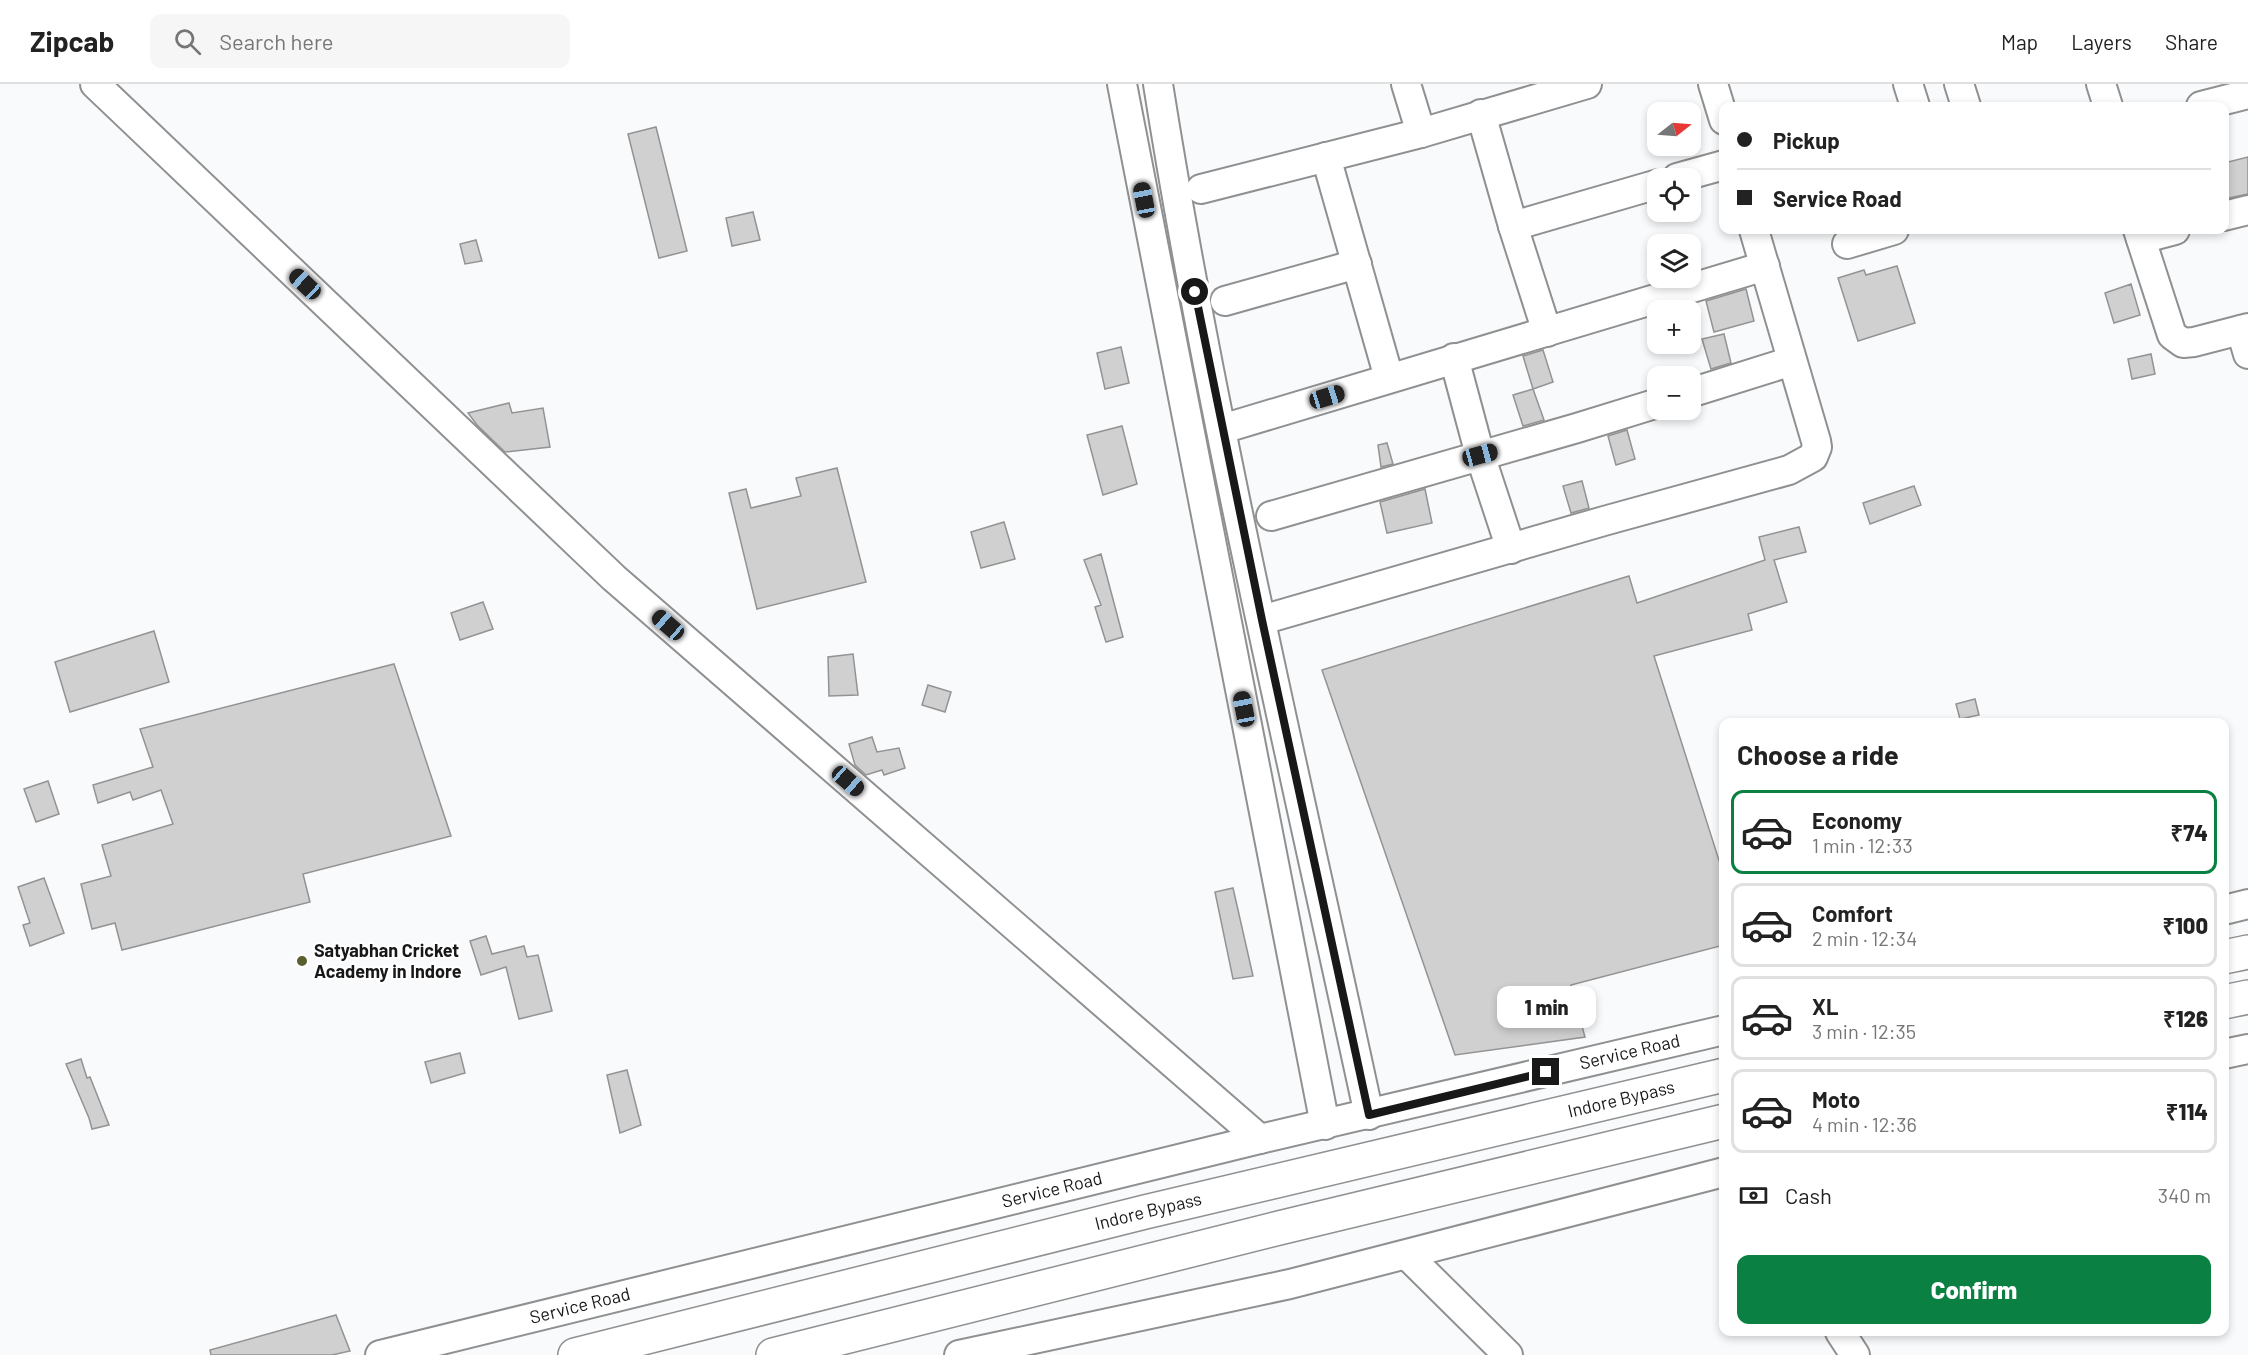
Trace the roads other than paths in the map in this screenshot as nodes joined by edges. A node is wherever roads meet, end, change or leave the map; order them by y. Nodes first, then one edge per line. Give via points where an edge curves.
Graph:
1 (95, 84) edge
2 (1122, 84) edge
3 (1158, 84) edge
4 (1406, 84) edge
5 (1587, 84) edge
6 (1713, 84) edge
7 (1908, 84) edge
8 (1959, 84) edge
9 (2102, 84) edge
10 (2248, 94) edge
11 (1914, 102) edge
12 (1965, 102) edge
13 (2107, 102) edge
14 (2217, 102) edge
15 (1719, 104) edge
16 (1481, 114) junction
17 (1421, 133) junction
18 (1326, 157) junction
19 (1719, 166) edge
20 (1701, 171) edge
21 (1647, 187) edge
22 (1202, 189) dead end
23 (2248, 210) edge
24 (2229, 215) edge
25 (1513, 226) junction
26 (1755, 234) edge
27 (1881, 234) edge
28 (2140, 234) edge
29 (1847, 244) dead end
30 (1357, 264) junction
31 (1765, 266) junction
32 (1225, 301) dead end
33 (1547, 332) junction
34 (2246, 338) edge
35 (1454, 358) junction
36 (1792, 361) junction
37 (1389, 378) junction
38 (1701, 390) edge
39 (1647, 406) edge
40 (1222, 429) junction
41 (1480, 455) junction
42 (1270, 516) dead end
43 (1511, 549) junction
44 (1262, 620) junction
45 (2248, 904) edge
46 (2229, 909) edge
47 (2248, 952) edge
48 (2229, 956) edge
49 (2248, 997) edge
50 (2229, 1001) edge
51 (1719, 1031) edge
52 (2248, 1049) edge
53 (2229, 1053) edge
54 (1719, 1076) edge
55 (1369, 1115) junction
56 (1719, 1122) edge
57 (1325, 1125) junction
58 (1260, 1139) junction
59 (1719, 1173) edge
60 (1407, 1255) junction
61 (1843, 1336) edge
62 (970, 1354) edge
63 (380, 1355) edge
64 (575, 1355) edge
65 (773, 1355) edge
66 (1508, 1355) edge
67 (1855, 1355) edge

1 - 58 street via 614,578
2 - 57 street
3 - 40 street
4 - 17 street
5 - 16 street
6 - 15 street
7 - 11 street
8 - 12 street
9 - 13 street
10 - 14 street
16 - 17 street
16 - 25 street
17 - 18 street
18 - 22 street
18 - 30 street
19 - 20 street
21 - 25 street
23 - 24 street
25 - 33 street
26 - 31 street
27 - 29 street
28 - 34 street via 2172,335 2183,343
30 - 32 street
30 - 37 street
31 - 33 street
31 - 36 street
33 - 35 street
35 - 37 street
35 - 41 street
36 - 38 street
36 - 43 street via 1816,441 1813,457 1789,470
37 - 40 street
39 - 41 street
40 - 44 street
41 - 42 street
41 - 43 street
43 - 44 street
44 - 55 street
45 - 46 street
47 - 48 highway
49 - 50 highway
51 - 55 street, Service Road
52 - 53 street
54 - 64 highway, Indore Bypass via 1156,1209
55 - 57 street, Service Road
56 - 65 highway
57 - 58 street, Service Road
58 - 63 street, Service Road
59 - 60 street
60 - 62 street
60 - 66 street
61 - 67 street

